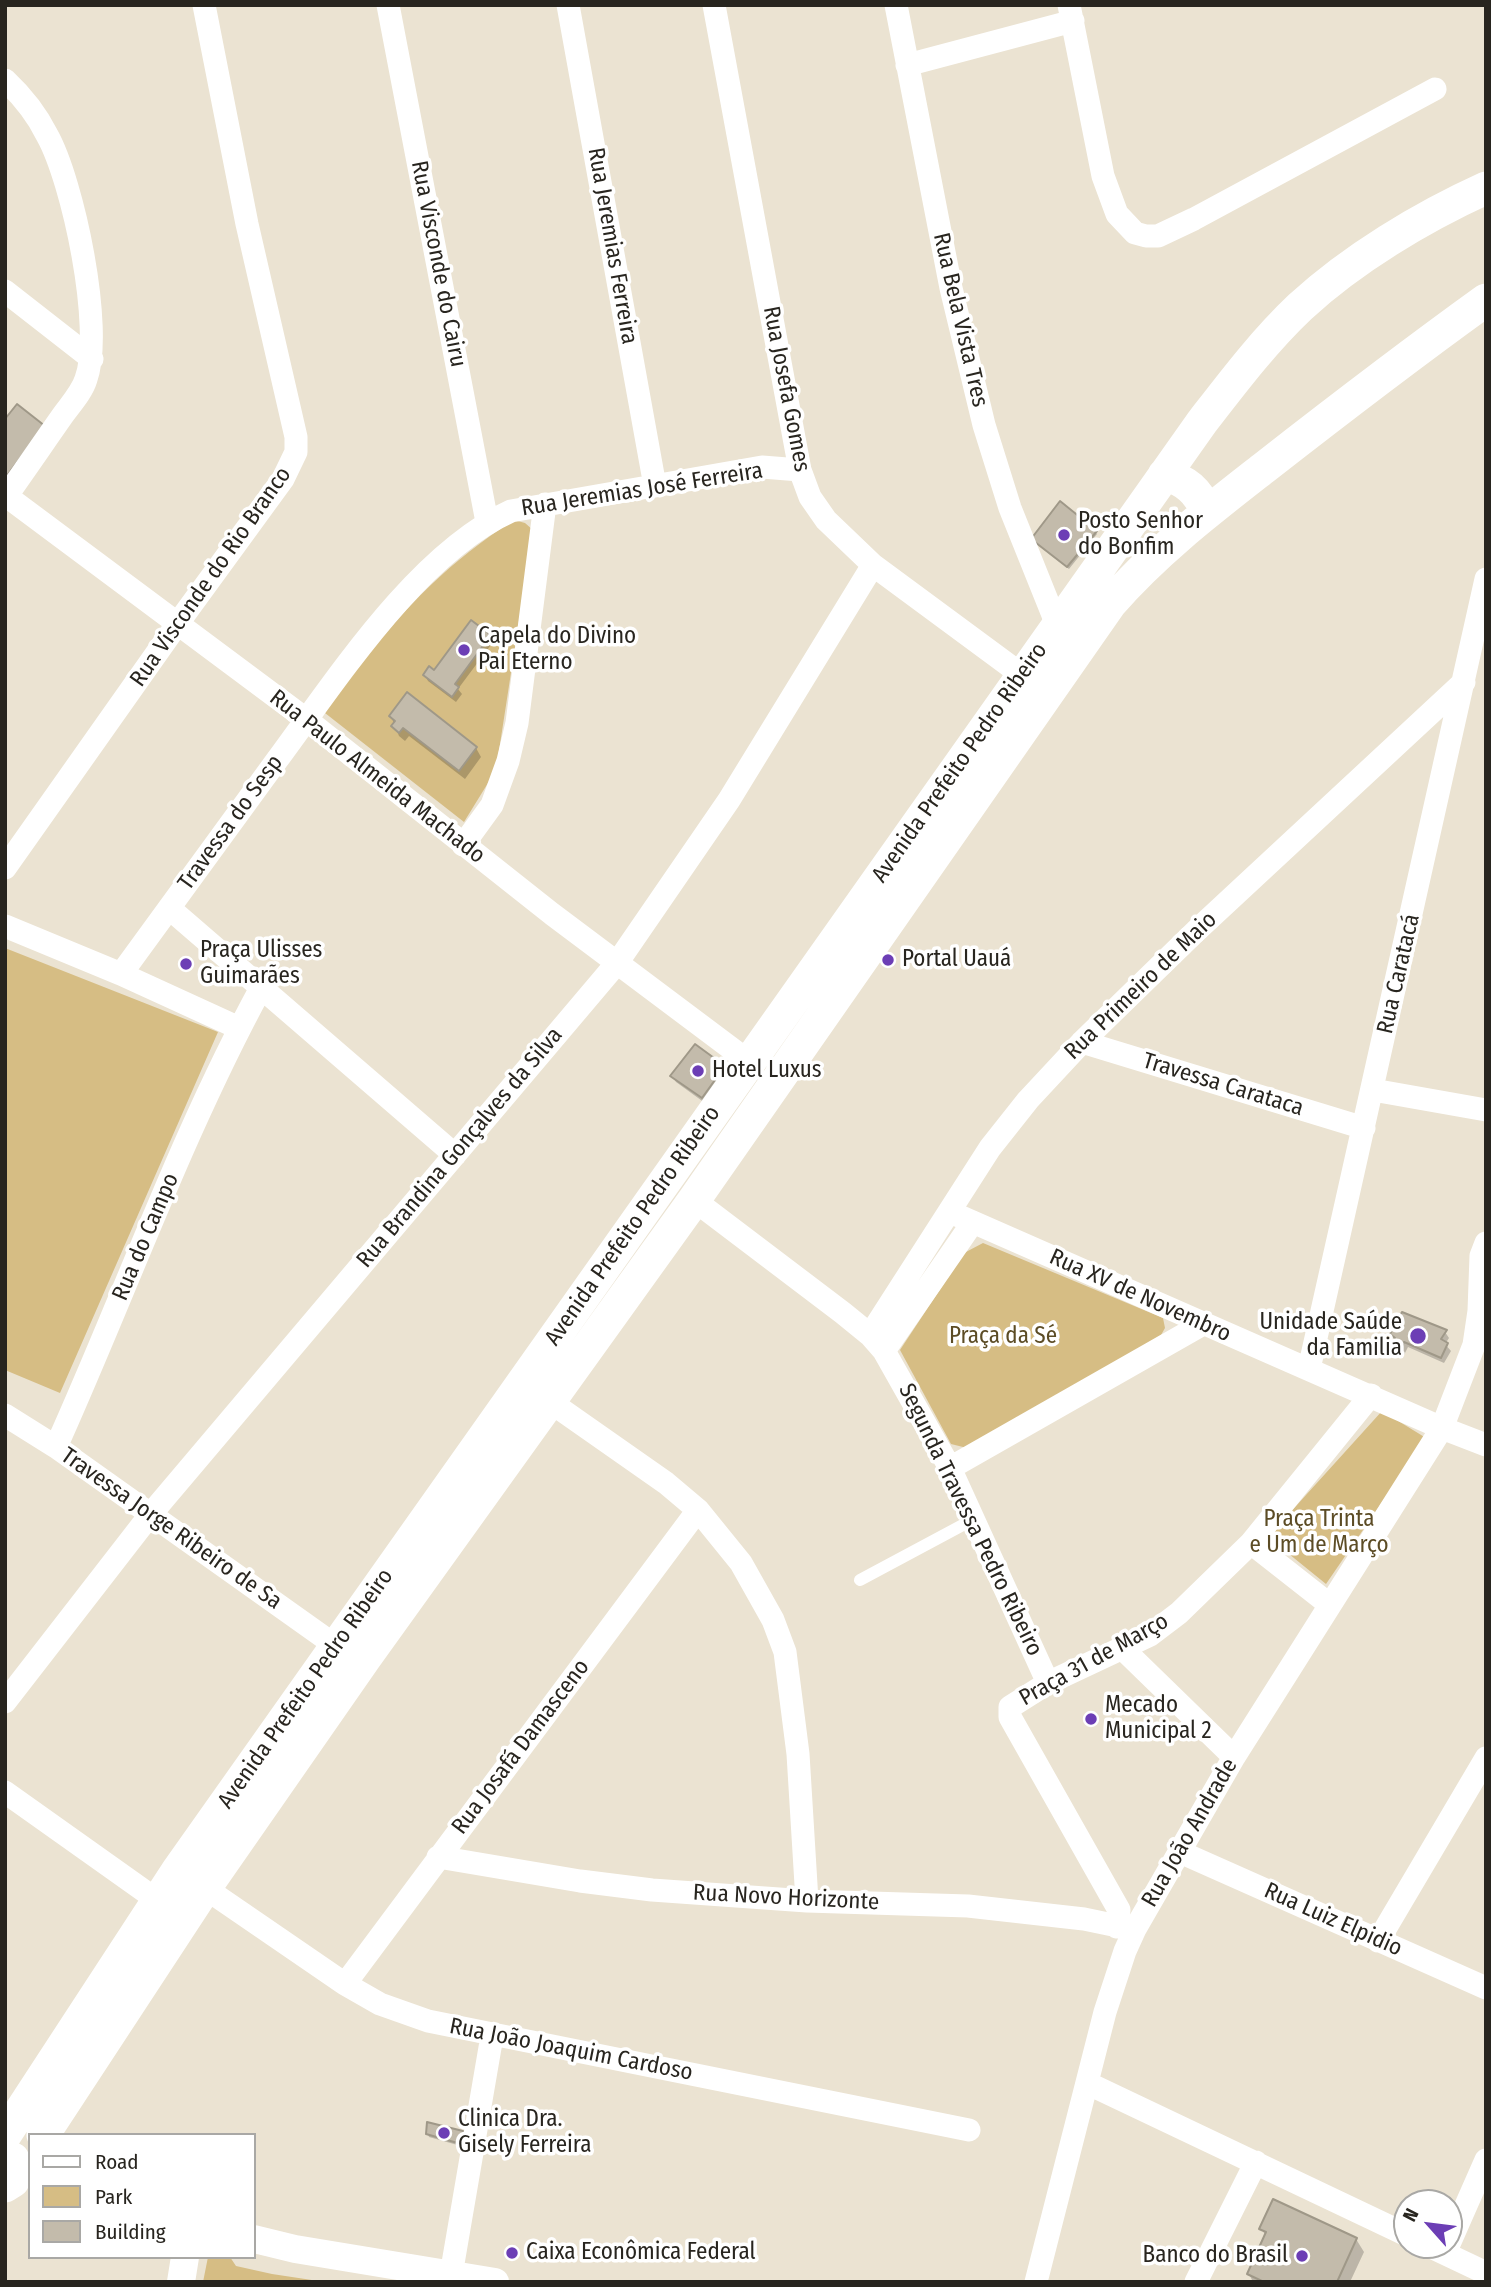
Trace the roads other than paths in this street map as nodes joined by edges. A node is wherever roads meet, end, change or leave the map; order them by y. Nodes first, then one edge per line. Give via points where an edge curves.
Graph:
1 (204, 5) edge
2 (388, 5) edge
3 (569, 5) edge
4 (714, 5) edge
5 (896, 5) edge
6 (1071, 13) edge
7 (907, 65) junction
8 (5, 80) edge
9 (1435, 89) dead end
10 (1486, 188) edge
11 (5, 291) edge
12 (1486, 300) edge
13 (92, 359) junction
14 (800, 470) junction
15 (1164, 475) junction
16 (655, 486) junction
17 (6, 497) edge
18 (545, 505) junction
19 (1207, 512) junction
20 (487, 522) junction
21 (873, 565) junction
22 (1486, 579) edge
23 (177, 623) junction
24 (1069, 634) junction
25 (1022, 675) junction
26 (1464, 682) junction
27 (307, 720) junction
28 (463, 845) junction
29 (5, 868) edge
30 (169, 908) junction
31 (5, 926) edge
32 (617, 963) junction
33 (121, 974) junction
34 (261, 988) junction
35 (239, 1028) junction
36 (1082, 1042) junction
37 (748, 1061) junction
38 (777, 1081) junction
39 (1373, 1090) junction
40 (1486, 1110) edge
41 (1364, 1128) junction
42 (455, 1155) junction
43 (665, 1180) junction
44 (694, 1200) junction
45 (950, 1212) junction
46 (973, 1223) junction
47 (1486, 1243) edge
48 (1203, 1324) junction
49 (877, 1343) junction
50 (1309, 1369) junction
51 (536, 1392) junction
52 (1371, 1395) junction
53 (5, 1415) edge
54 (1442, 1428) junction
55 (1486, 1445) edge
56 (56, 1447) junction
57 (950, 1468) junction
58 (698, 1510) junction
59 (150, 1515) junction
60 (974, 1519) junction
61 (1251, 1543) junction
62 (860, 1580) dead end
63 (1331, 1605) junction
64 (1123, 1649) junction
65 (349, 1655) junction
66 (1048, 1683) junction
67 (5, 1702) edge
68 (1234, 1757) junction
69 (1486, 1758) edge
70 (5, 1792) edge
71 (1180, 1852) junction
72 (438, 1857) junction
73 (192, 1879) junction
74 (158, 1900) junction
75 (807, 1902) junction
76 (185, 1918) junction
77 (1126, 1928) junction
78 (1378, 1941) junction
79 (345, 1984) junction
80 (1486, 1988) edge
81 (492, 2036) junction
82 (1087, 2083) junction
83 (969, 2130) dead end
84 (44, 2133) edge
85 (5, 2136) edge
86 (1486, 2160) edge
87 (1256, 2162) junction
88 (1463, 2205) edge
89 (1393, 2228) edge
90 (256, 2239) edge
91 (185, 2259) edge
92 (1462, 2259) edge
93 (1486, 2273) edge
94 (451, 2275) junction
95 (181, 2282) edge
96 (495, 2282) edge
97 (1036, 2282) edge
98 (1196, 2282) edge

1 - 23 street, Rua Visconde do Rio Branco via 296,452 283,479
2 - 20 street, Rua Visconde do Cairu
3 - 16 street, Rua Jeremias Ferreira
4 - 14 street, Rua Josefa Gomes
5 - 7 street, Rua Bela Vista Tres
6 - 7 street
6 - 9 street via 1103,176 1117,214 1135,233 1146,236 1158,236 1194,219
7 - 24 street, Rua Bela Vista Tres via 951,288 984,425 1010,508
8 - 13 street via 48,135 64,177 78,228
10 - 15 main road, Avenida Prefeito Pedro Ribeiro via 1396,236 1300,307 1243,369
11 - 13 street
12 - 19 main road, Avenida Prefeito Pedro Ribeiro
13 - 17 street via 86,382
14 - 16 street, Rua Jeremias José Ferreira via 762,467
14 - 21 street, Rua Josefa Gomes via 810,497 826,520
15 - 19 main road via 1196,491
15 - 24 main road, Avenida Prefeito Pedro Ribeiro
16 - 18 street, Rua Jeremias José Ferreira
17 - 23 street, Rua Paulo Almeida Machado
18 - 20 street, Rua Jeremias José Ferreira
18 - 28 street via 508,761 492,804
19 - 24 main road, Avenida Prefeito Pedro Ribeiro via 1110,604
20 - 27 street, Travessa do Sesp via 419,579
21 - 25 street, Rua Josefa Gomes
21 - 32 street, Rua Brandina Gonçalves da Silva via 729,800
22 - 26 street, Rua Caratacá
23 - 27 street, Rua Paulo Almeida Machado
23 - 29 street, Rua Visconde do Rio Branco
24 - 25 main road, Avenida Prefeito Pedro Ribeiro
24 - 38 main road, Avenida Prefeito Pedro Ribeiro
25 - 37 main road, Avenida Prefeito Pedro Ribeiro
26 - 36 street, Rua Primeiro de Maio
26 - 39 street, Rua Caratacá
27 - 28 street, Rua Paulo Almeida Machado
27 - 30 street, Travessa do Sesp
28 - 32 street, Rua Paulo Almeida Machado
30 - 33 street, Travessa do Sesp
30 - 34 street
31 - 33 street
32 - 37 street, Rua Paulo Almeida Machado
32 - 42 street, Rua Brandina Gonçalves da Silva
33 - 35 street
34 - 35 street, Rua do Campo
34 - 42 street
35 - 56 street, Rua do Campo
36 - 41 street, Travessa Carataca
36 - 45 street, Rua Primeiro de Maio via 990,1148
37 - 38 main road
37 - 43 main road, Avenida Prefeito Pedro Ribeiro
38 - 44 main road, Avenida Prefeito Pedro Ribeiro
39 - 40 street
39 - 41 street, Rua Caratacá
41 - 50 street, Rua Caratacá
42 - 59 street, Rua Brandina Gonçalves da Silva
43 - 44 main road
43 - 51 main road, Avenida Prefeito Pedro Ribeiro
44 - 49 street, Segunda Travessa Pedro Ribeiro
44 - 51 main road, Avenida Prefeito Pedro Ribeiro
45 - 46 street, Rua XV de Novembro
45 - 49 street, Rua Primeiro de Maio
46 - 48 street, Rua XV de Novembro
46 - 49 street
47 - 54 street, Rua João Andrade via 1474,1345
48 - 50 street, Rua XV de Novembro
48 - 57 street
49 - 57 street, Segunda Travessa Pedro Ribeiro
50 - 52 street, Rua XV de Novembro
51 - 58 street
51 - 65 main road, Avenida Prefeito Pedro Ribeiro
52 - 54 street, Rua XV de Novembro
52 - 61 street, Praça 31 de Março
53 - 56 street, Travessa Jorge Ribeiro de Sa
54 - 55 street, Rua XV de Novembro
54 - 63 street, Rua João Andrade
56 - 59 street, Travessa Jorge Ribeiro de Sa
57 - 60 street, Segunda Travessa Pedro Ribeiro
58 - 72 street, Rua Josafá Damasceno
58 - 75 street via 741,1563 785,1652 798,1754
59 - 65 street, Travessa Jorge Ribeiro de Sa
59 - 67 street, Rua Brandina Gonçalves da Silva
60 - 62 lane
60 - 66 street, Segunda Travessa Pedro Ribeiro
61 - 63 street
61 - 64 street, Praça 31 de Março via 1179,1612
63 - 68 street, Rua João Andrade
64 - 66 street, Praça 31 de Março
64 - 68 street
65 - 73 main road, Avenida Prefeito Pedro Ribeiro
66 - 77 street, Praça 31 de Março via 1013,1703 1008,1711
68 - 71 street, Rua João Andrade
69 - 78 street
70 - 74 street
71 - 77 street, Rua João Andrade
71 - 78 street, Rua Luiz Elpidio
72 - 75 street, Rua Novo Horizonte via 652,1890
72 - 79 street, Rua Josafá Damasceno
73 - 74 main road, Avenida Prefeito Pedro Ribeiro
73 - 76 main road, Avenida Prefeito Pedro Ribeiro
73 - 79 street, Rua João Joaquim Cardoso
74 - 76 main road
74 - 85 main road, Avenida Prefeito Pedro Ribeiro
75 - 77 street, Rua Novo Horizonte via 968,1906
76 - 84 main road, Avenida Prefeito Pedro Ribeiro
77 - 82 street, Rua João Andrade
78 - 80 street, Rua Luiz Elpidio
79 - 81 street, Rua João Joaquim Cardoso via 380,2004 428,2021
81 - 83 street, Rua João Joaquim Cardoso
81 - 94 street
82 - 87 street
82 - 97 street, Rua João Andrade
86 - 88 street
87 - 89 street
87 - 98 street
90 - 94 street
91 - 95 street
92 - 93 street
94 - 96 street

